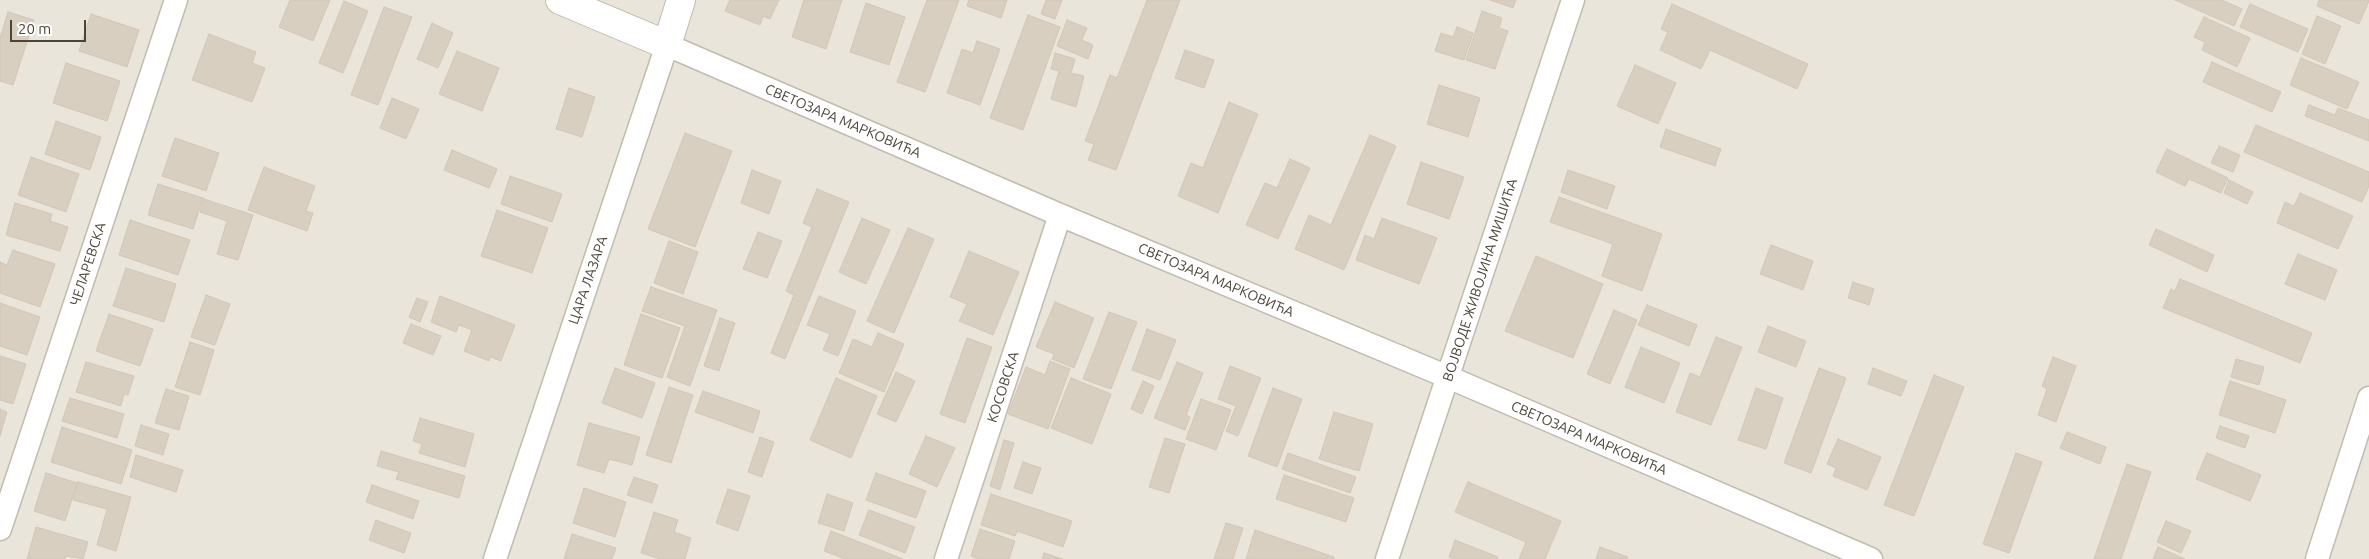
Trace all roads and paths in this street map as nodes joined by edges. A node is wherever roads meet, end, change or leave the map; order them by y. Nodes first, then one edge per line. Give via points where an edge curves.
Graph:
1 (176, 0) edge
2 (560, 0) edge
3 (682, 0) edge
4 (1573, 0) edge
5 (667, 44) junction
6 (1060, 215) junction
7 (1448, 378) junction
8 (2369, 398) edge
9 (0, 529) edge
10 (1844, 554) edge
11 (495, 559) edge
12 (946, 559) edge
13 (1387, 559) edge
14 (1871, 559) edge
15 (2317, 559) edge

1 - 9 street, ЧЕЛАРЕВСКА
2 - 5 street, СВЕТОЗАРА МАРКОВИЋА
3 - 5 street, ЦАРА ЛАЗАРА
4 - 7 street, ВОЈВОДЕ ЖИВОЈИНА МИШИЋА
5 - 6 street, СВЕТОЗАРА МАРКОВИЋА
5 - 11 street, ЦАРА ЛАЗАРА
6 - 7 street, СВЕТОЗАРА МАРКОВИЋА
6 - 12 street, КОСОВСКА
7 - 10 street, СВЕТОЗАРА МАРКОВИЋА
7 - 13 street, ВОЈВОДЕ ЖИВОЈИНА МИШИЋА
8 - 15 street
10 - 14 street, СВЕТОЗАРА МАРКОВИЋА

